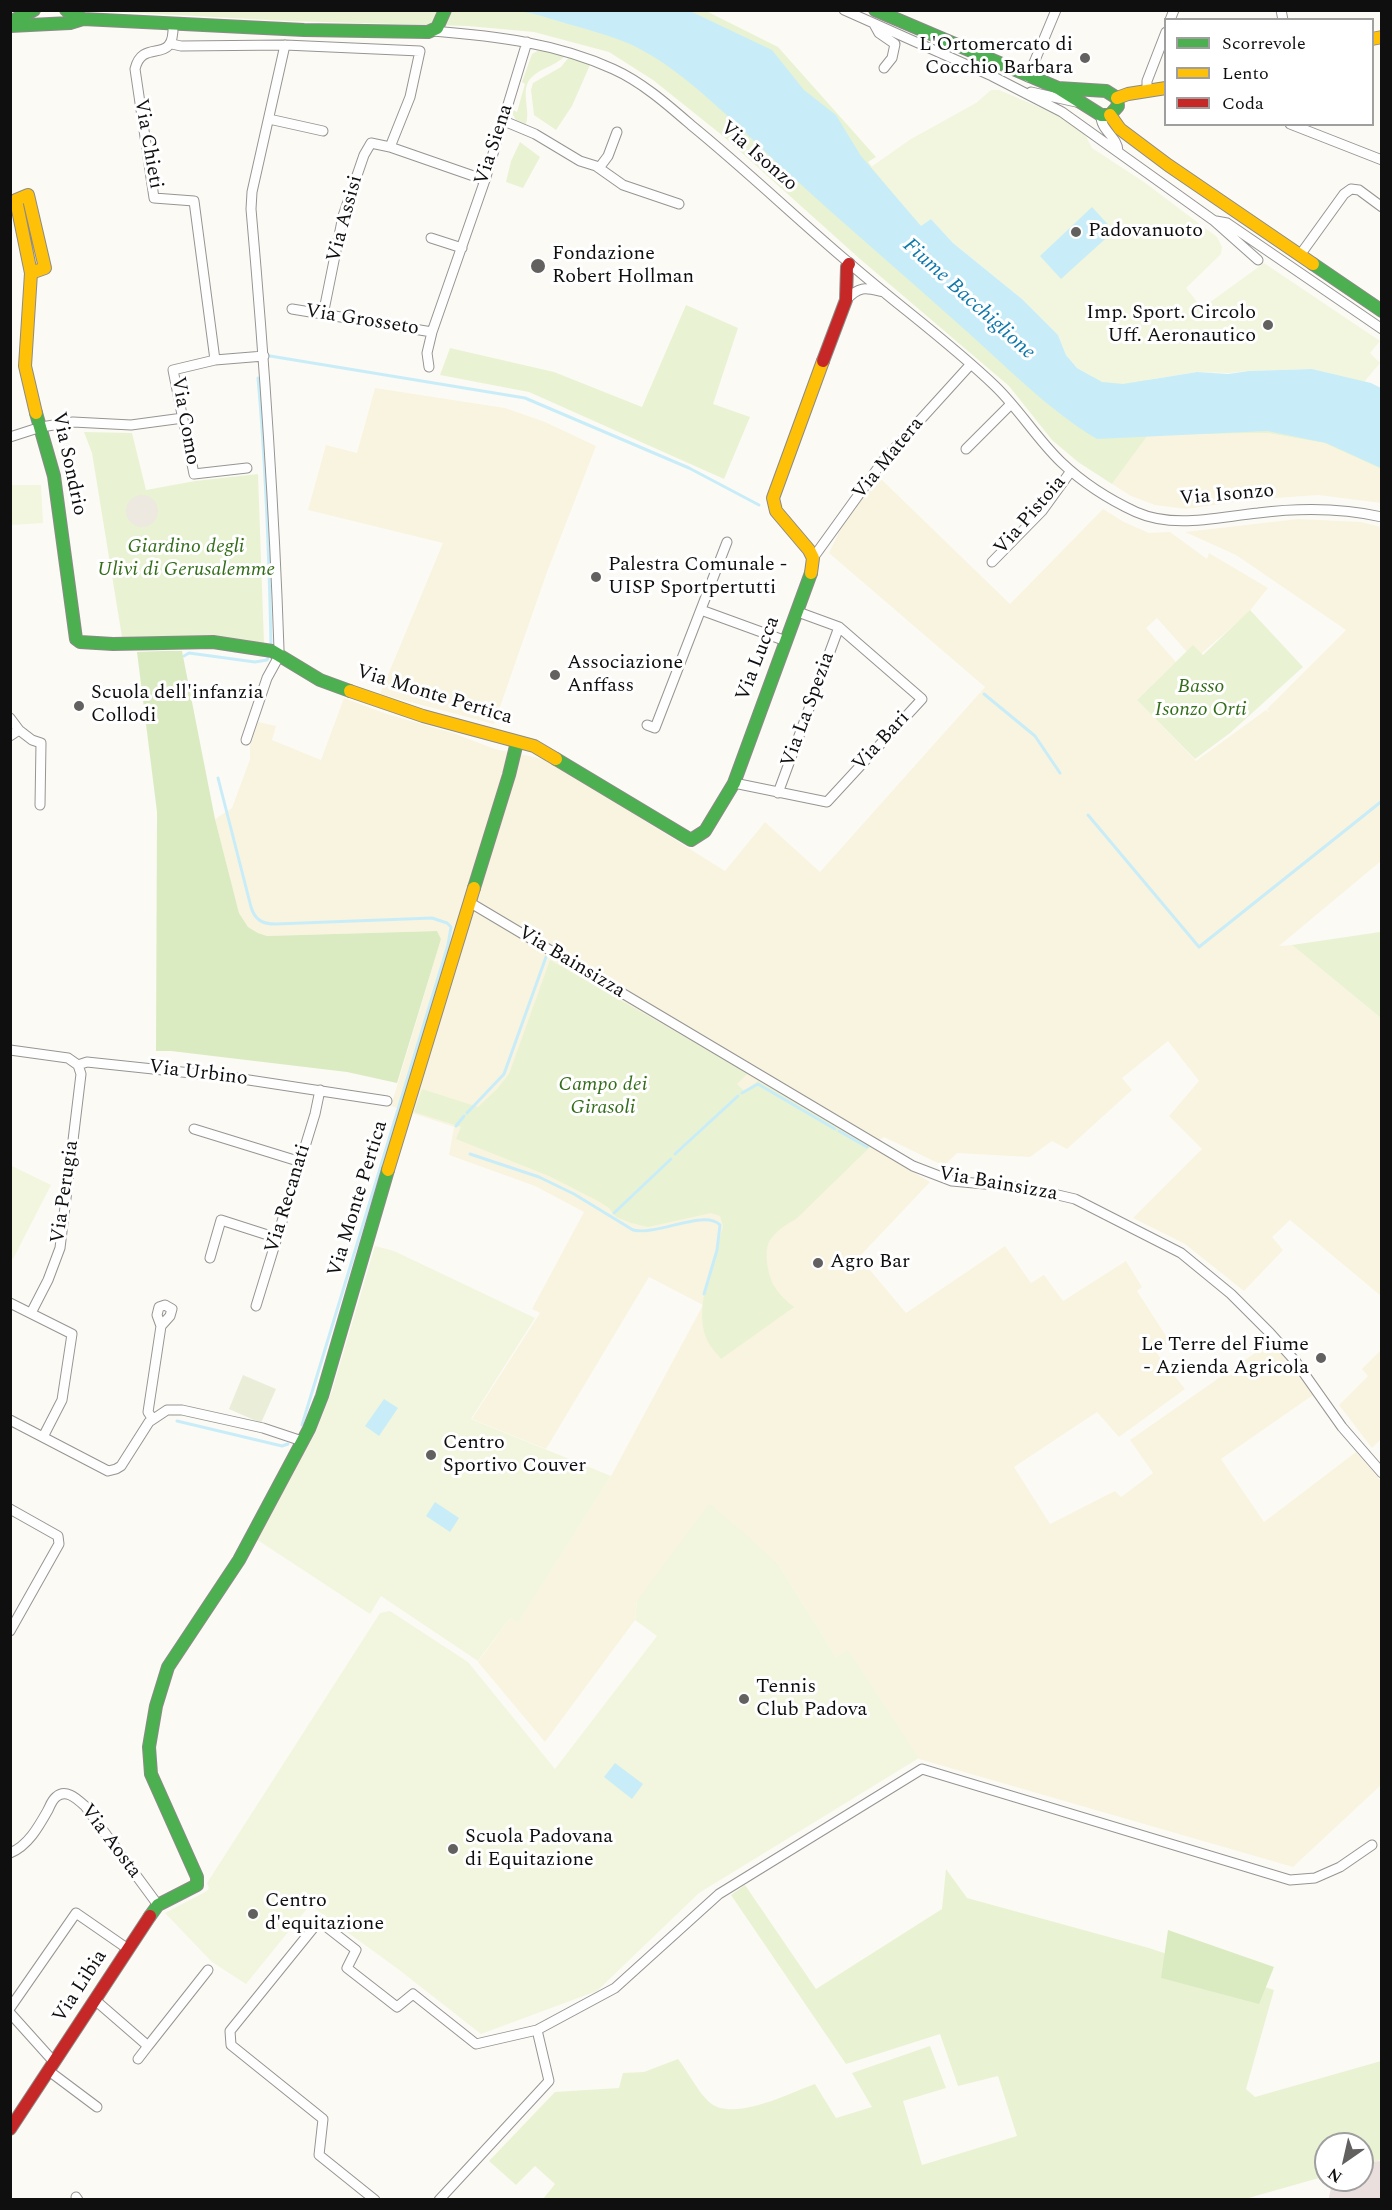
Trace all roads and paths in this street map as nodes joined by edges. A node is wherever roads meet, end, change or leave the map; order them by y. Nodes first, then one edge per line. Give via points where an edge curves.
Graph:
1 (34, 10) edge
2 (66, 10) edge
3 (844, 10) edge
4 (875, 10) edge
5 (1056, 10) edge
6 (83, 19) junction
7 (439, 22) edge
8 (10, 24) edge
9 (173, 24) junction
10 (874, 24) junction
11 (1164, 37) edge
12 (527, 42) junction
13 (172, 44) junction
14 (285, 45) junction
15 (884, 68) dead end
16 (1029, 77) junction
17 (1017, 88) junction
18 (1058, 88) junction
19 (1164, 88) edge
20 (1147, 91) junction
21 (1100, 92) junction
22 (1117, 98) junction
23 (1084, 103) junction
24 (1102, 113) junction
25 (269, 119) junction
26 (504, 121) junction
27 (1295, 126) edge
28 (323, 131) dead end
29 (617, 132) dead end
30 (390, 147) junction
31 (1118, 151) junction
32 (1382, 160) edge
33 (599, 168) junction
34 (484, 180) junction
35 (679, 204) dead end
36 (1382, 207) edge
37 (1213, 220) junction
38 (431, 238) dead end
39 (462, 248) junction
40 (1300, 255) junction
41 (1258, 260) dead end
42 (849, 264) junction
43 (31, 273) junction
44 (886, 293) junction
45 (846, 300) junction
46 (292, 309) dead end
47 (1382, 311) edge
48 (323, 315) junction
49 (1382, 329) edge
50 (432, 332) junction
51 (264, 356) junction
52 (215, 360) junction
53 (970, 364) junction
54 (429, 367) dead end
55 (1011, 404) junction
56 (183, 418) junction
57 (41, 427) junction
58 (10, 437) edge
59 (966, 449) dead end
60 (247, 468) dead end
61 (1071, 471) junction
62 (1382, 517) edge
63 (727, 542) dead end
64 (813, 558) junction
65 (992, 562) dead end
66 (701, 610) junction
67 (798, 612) junction
68 (839, 627) junction
69 (786, 641) junction
70 (279, 654) junction
71 (10, 718) edge
72 (647, 725) dead end
73 (19, 730) junction
74 (10, 736) edge
75 (246, 740) dead end
76 (517, 742) junction
77 (734, 783) junction
78 (778, 793) junction
79 (40, 806) dead end
80 (469, 902) junction
81 (10, 1050) edge
82 (78, 1065) junction
83 (320, 1090) junction
84 (387, 1101) dead end
85 (194, 1129) dead end
86 (301, 1162) junction
87 (209, 1217) dead end
88 (220, 1220) junction
89 (277, 1238) junction
90 (210, 1258) dead end
91 (10, 1302) edge
92 (256, 1306) dead end
93 (32, 1313) junction
94 (161, 1326) dead end
95 (152, 1418) junction
96 (10, 1420) edge
97 (43, 1437) junction
98 (302, 1442) junction
99 (1382, 1473) edge
100 (10, 1509) edge
101 (10, 1631) edge
102 (1372, 1845) dead end
103 (10, 1853) edge
104 (197, 1883) joint
105 (158, 1905) junction
106 (128, 1949) junction
107 (208, 1970) dead end
108 (95, 2000) junction
109 (10, 2008) edge
110 (10, 2013) edge
111 (17, 2023) junction
112 (537, 2030) junction
113 (10, 2031) edge
114 (148, 2046) junction
115 (138, 2059) dead end
116 (52, 2067) junction
117 (97, 2108) dead end
118 (10, 2129) edge
119 (375, 2199) edge
120 (439, 2199) edge

1 - 8 street
2 - 6 street
3 - 10 street
4 - 16 street via 903,17
5 - 16 street
6 - 8 street, Via Isonzo
6 - 9 street, Via Isonzo
7 - 9 street, Via Isonzo via 304,30
7 - 12 street, Via Isonzo
9 - 13 street
10 - 15 street via 879,33 895,44 892,58
10 - 17 street
11 - 20 street via 1147,81
12 - 26 street, Via Siena
12 - 42 street, Via Isonzo via 590,59 644,88 706,137
13 - 14 street
13 - 52 street, Via Chieti via 142,54 135,69 154,198 194,201
14 - 25 street
14 - 30 street via 420,51 410,97
16 - 18 street
17 - 23 street
17 - 31 street via 1062,112
18 - 21 street
18 - 23 street
19 - 20 street
20 - 22 street
21 - 22 street
21 - 24 street via 1094,98
22 - 24 street via 1118,106
23 - 24 street
24 - 31 street via 1101,122 1118,145
24 - 40 street via 1168,165
25 - 28 street
25 - 51 street via 251,209
26 - 33 street
26 - 34 street, Via Siena
27 - 32 street
29 - 33 street
30 - 34 street
30 - 48 street, Via Assisi via 371,143 364,155 343,216
31 - 37 street
33 - 35 street via 623,185
34 - 39 street, Via Siena
36 - 40 street via 1359,190 1351,189
37 - 41 street
37 - 49 street via 1227,223
38 - 39 street
39 - 50 street, Via Siena
40 - 47 street
42 - 44 street, Via Isonzo
42 - 45 street
43 - 43 street, Via Sondrio via 45,268 28,195 16,200
43 - 57 street, Via Sondrio via 25,366
44 - 45 street via 862,289
44 - 53 street, Via Isonzo
45 - 64 street via 772,498 776,511
46 - 48 street, Via Grosseto
48 - 50 street, Via Grosseto
50 - 54 street, Via Siena via 427,353
51 - 52 street, Via Como
51 - 70 street
52 - 56 street, Via Como via 173,370
53 - 55 street, Via Isonzo
53 - 64 street, Via Matera via 883,461
55 - 59 street
55 - 61 street, Via Isonzo
56 - 57 street via 131,425 73,422
56 - 60 street, Via Como via 194,474
57 - 58 street
57 - 70 street, Via Sondrio via 54,476 76,639 112,645 213,642
61 - 62 street, Via Isonzo via 1125,506 1162,520 1286,510 1329,510
61 - 65 street, Via Pistoia via 1042,511
63 - 66 street
64 - 67 street, Via Lucca
66 - 69 street
66 - 72 street via 655,728
67 - 68 street, Via Bari
67 - 69 street, Via Lucca
68 - 78 street, Via La Spezia
68 - 78 street, Via Bari via 922,699 827,802
69 - 77 street, Via Lucca
70 - 75 street
70 - 76 street, Via Monte Pertica via 320,680 423,716
71 - 73 street
73 - 74 street
73 - 79 street via 41,742
76 - 77 street, Via Lucca via 534,746 691,840 705,831
76 - 80 street, Via Monte Pertica
77 - 78 street, Via Bari
80 - 98 street, Via Monte Pertica via 322,1396
80 - 99 street, Via Bainsizza via 913,1166 952,1181 1029,1188 1075,1199 1181,1253 1270,1333
81 - 82 street, Via Urbino via 68,1058
82 - 83 street, Via Urbino via 87,1062 169,1070
82 - 93 street, Via Perugia via 81,1074 60,1248
83 - 84 street, Via Urbino
83 - 86 street, Via Recanati
85 - 86 street
86 - 89 street, Via Recanati
87 - 88 street
88 - 89 street
88 - 90 street
89 - 92 street, Via Recanati
91 - 93 street
93 - 97 street via 72,1334 62,1400
94 - 95 street via 148,1412
95 - 97 street via 121,1466 108,1471
95 - 98 street via 167,1410 182,1410 263,1428
96 - 97 street
98 - 104 street, Via Monte Pertica via 239,1560 168,1667 158,1696 147,1757
100 - 101 street via 58,1536 59,1544
102 - 112 street via 1340,1867 1315,1878 1290,1880 922,1769 718,1894 615,1988
103 - 105 street, Via Aosta via 33,1834 56,1797 69,1794 85,1806
104 - 105 street, Via Libia
105 - 106 street, Via Libia
106 - 108 street, Via Libia
106 - 109 street via 76,1913
107 - 114 street
108 - 114 street
108 - 116 street, Via Libia
110 - 111 street
111 - 113 street
111 - 116 street
112 - 119 street via 476,2044 412,1994 397,2007 347,1968 356,1950 320,1922 230,2031 231,2044 323,2119 319,2155
112 - 120 street via 549,2080
114 - 115 street
116 - 117 street
116 - 118 street, Via Libia

